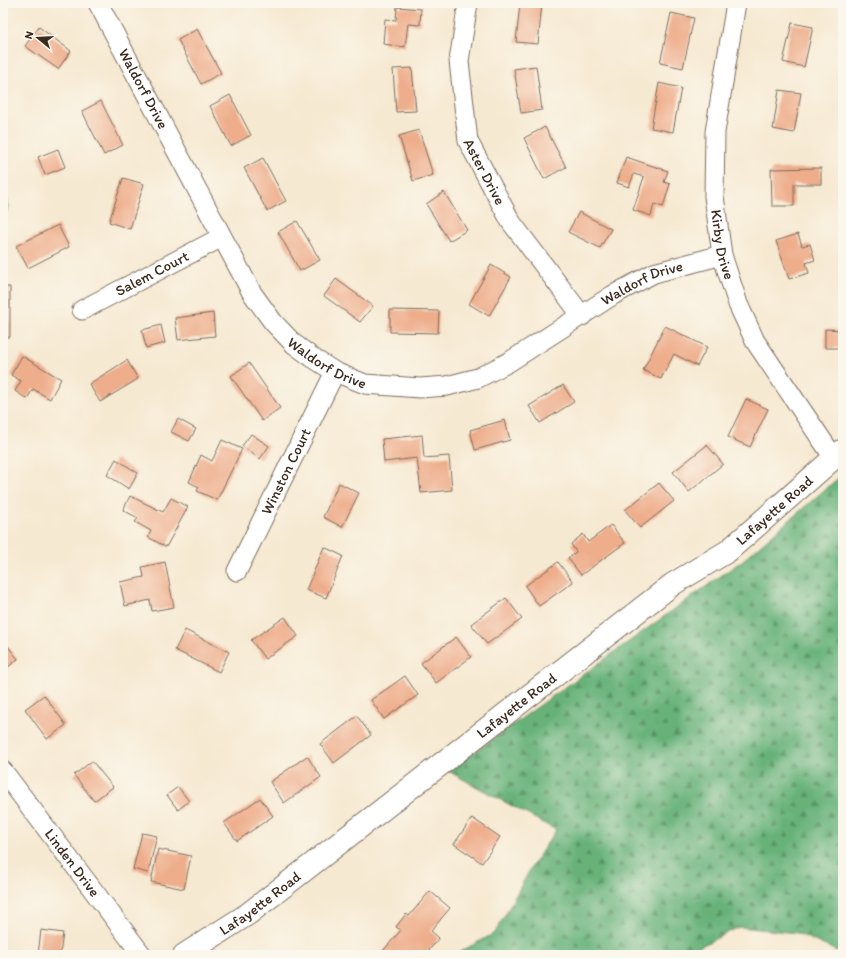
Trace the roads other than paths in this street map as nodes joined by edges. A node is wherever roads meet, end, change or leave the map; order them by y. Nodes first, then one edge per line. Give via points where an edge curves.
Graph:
1 (98, 3) edge
2 (468, 3) edge
3 (736, 3) edge
4 (222, 237) junction
5 (722, 255) junction
6 (82, 310) dead end
7 (582, 316) junction
8 (335, 372) junction
9 (839, 454) edge
10 (237, 571) dead end
11 (3, 771) edge
12 (142, 955) edge
13 (184, 955) edge

1 - 4 street, Waldorf Drive
2 - 7 street, Aster Drive via 459,61 468,141 511,222
3 - 5 street, Kirby Drive via 716,132 714,196
4 - 6 street, Salem Court
4 - 8 street, Waldorf Drive via 252,293 273,322 294,344
5 - 7 street, Waldorf Drive via 654,273 613,295
5 - 9 street, Kirby Drive via 738,304 755,342
7 - 8 street, Waldorf Drive via 509,362 478,378 447,386 420,388 365,384
8 - 10 street, Winston Court
9 - 13 main road, Lafayette Road via 728,551 673,584 248,914
11 - 12 street, Linden Drive

